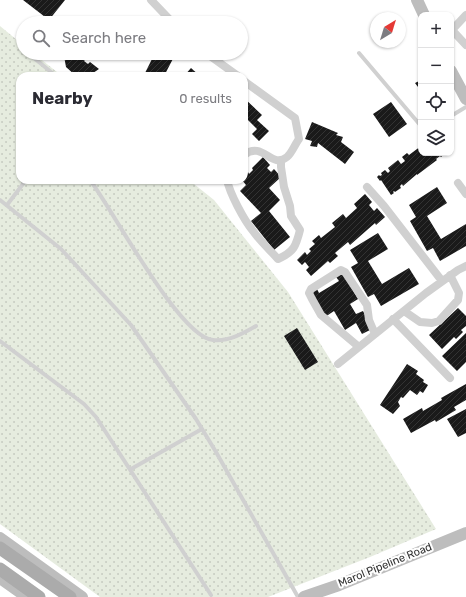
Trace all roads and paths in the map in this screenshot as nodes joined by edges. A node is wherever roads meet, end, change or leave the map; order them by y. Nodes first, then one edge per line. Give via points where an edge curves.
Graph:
1 (151, 0) edge
2 (416, 0) edge
3 (422, 12) edge
4 (466, 15) edge
5 (166, 16) edge
6 (454, 28) edge
7 (454, 34) edge
8 (466, 45) edge
9 (359, 53) dead end
10 (36, 60) edge
11 (216, 60) edge
12 (51, 72) edge
13 (232, 72) edge
14 (454, 77) edge
15 (248, 84) edge
16 (466, 99) edge
17 (466, 107) edge
18 (454, 114) edge
19 (418, 122) edge
20 (248, 152) edge
21 (281, 160) junction
22 (458, 183) dead end
23 (23, 184) edge
24 (93, 184) edge
25 (228, 184) edge
26 (367, 187) dead end
27 (466, 194) edge
28 (0, 200) edge
29 (8, 206) junction
30 (466, 266) edge
31 (450, 275) junction
32 (442, 281) junction
33 (404, 311) junction
34 (393, 319) junction
35 (256, 326) dead end
36 (374, 334) junction
37 (0, 341) edge
38 (359, 347) junction
39 (338, 364) dead end
40 (450, 378) dead end
41 (202, 429) junction
42 (131, 469) junction
43 (466, 533) edge
44 (0, 538) edge
45 (0, 548) edge
46 (0, 569) edge
47 (0, 578) edge
48 (211, 595) dead end
49 (27, 597) edge
50 (39, 597) edge
51 (70, 597) edge
52 (82, 597) edge
53 (298, 597) edge
54 (304, 597) edge

1 - 5 street
2 - 3 street
4 - 6 street
7 - 8 street
9 - 19 lane
10 - 12 lane
11 - 13 street
14 - 16 street
15 - 21 street via 295,118 299,139 287,157
17 - 18 lane
20 - 21 street via 258,150 276,161
21 - 25 street via 291,216 300,230 296,246 287,255 278,259 252,231
22 - 27 street
23 - 29 lane
24 - 35 lane via 125,236 186,323 200,335 212,340 243,334
26 - 32 street
28 - 29 lane
29 - 41 lane via 61,249 130,325
30 - 31 street
31 - 32 street
31 - 33 street via 459,293 458,300 439,321 432,324 420,322
32 - 33 street
33 - 34 street
34 - 36 street
34 - 40 street
36 - 38 street
36 - 38 street via 367,305 345,272 341,270 311,289 309,293 321,315
37 - 42 lane via 84,404 96,417
38 - 39 street
41 - 42 lane
41 - 53 lane
42 - 48 lane
43 - 54 street, Marol Pipeline Road
44 - 52 street
45 - 51 main road
46 - 50 main road
47 - 49 street

